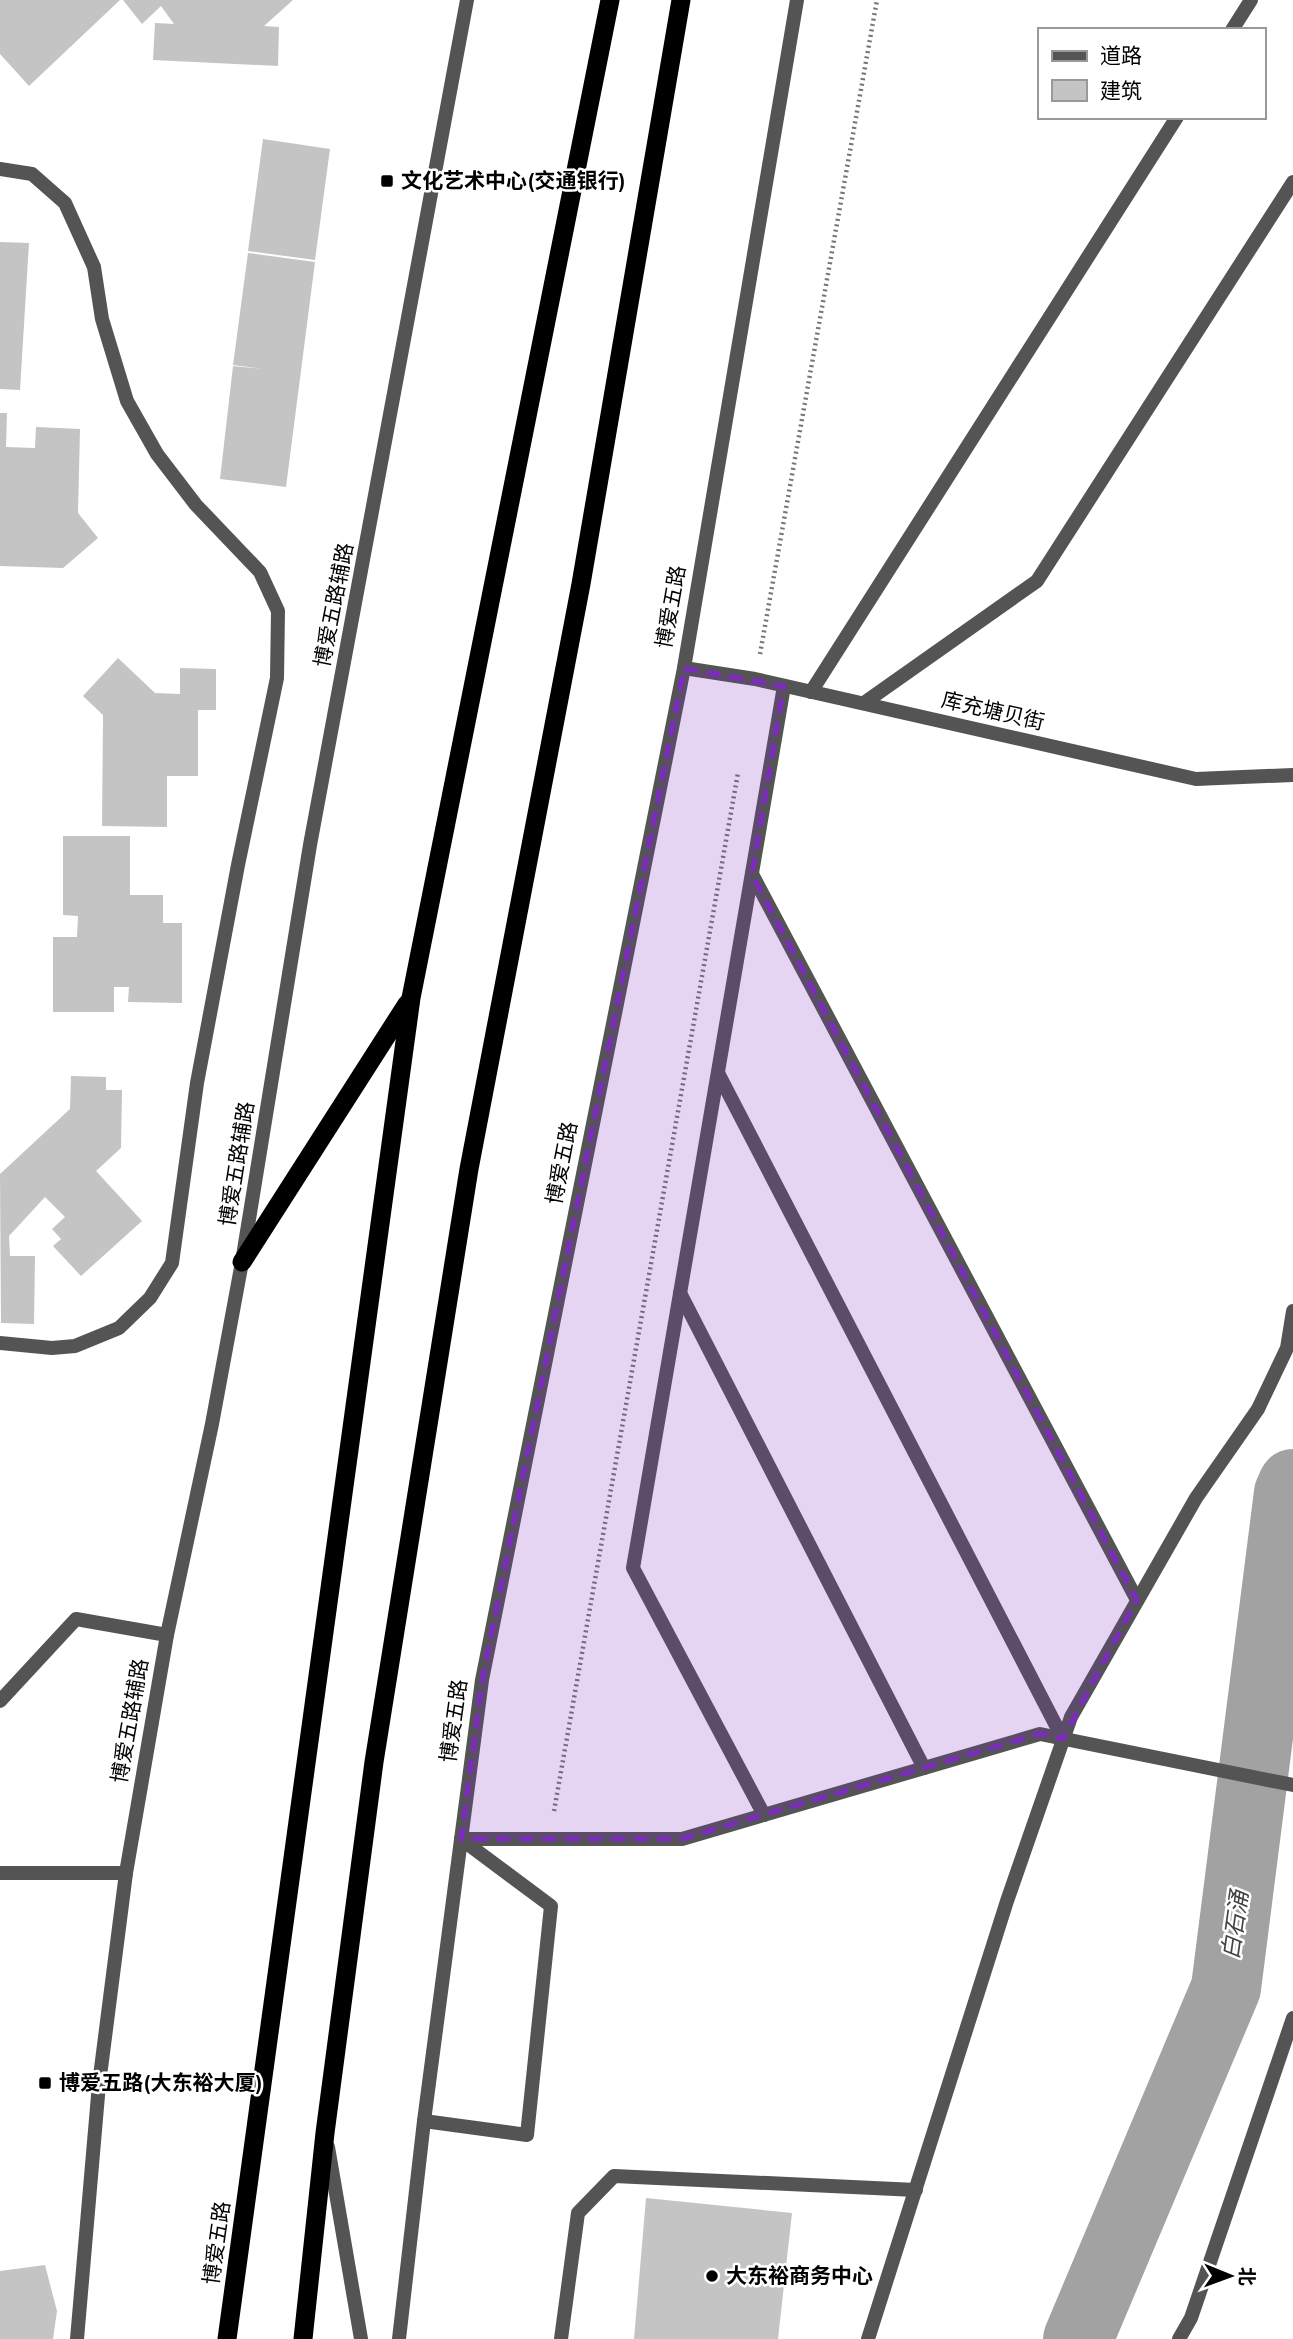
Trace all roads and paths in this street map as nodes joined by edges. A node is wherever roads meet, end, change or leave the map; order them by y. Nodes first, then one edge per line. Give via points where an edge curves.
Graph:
1 (467, 0) edge
2 (610, 0) edge
3 (681, 0) edge
4 (797, 0) edge
5 (877, 0) edge
6 (1251, 0) edge
7 (1233, 28) edge
8 (1176, 119) edge
9 (0, 169) edge
10 (1293, 182) edge
11 (684, 668) junction
12 (755, 679) junction
13 (784, 686) junction
14 (811, 692) junction
15 (864, 703) junction
16 (740, 761) dead end
17 (1293, 775) edge
18 (752, 874) junction
19 (411, 998) junction
20 (718, 1073) junction
21 (242, 1262) junction
22 (680, 1293) junction
23 (1293, 1311) edge
24 (0, 1343) edge
25 (1137, 1600) junction
26 (167, 1635) junction
27 (0, 1701) edge
28 (1063, 1739) junction
29 (924, 1768) junction
30 (1293, 1785) edge
31 (764, 1815) junction
32 (461, 1839) junction
33 (548, 1840) junction
34 (126, 1872) junction
35 (0, 1873) edge
36 (1293, 2018) edge
37 (424, 2120) junction
38 (326, 2133) junction
39 (916, 2190) junction
40 (77, 2339) edge
41 (227, 2339) edge
42 (303, 2339) edge
43 (361, 2339) edge
44 (399, 2339) edge
45 (561, 2339) edge
46 (868, 2339) edge
47 (1179, 2339) edge

1 - 21 street, 博爱五路辅路 via 310,845
2 - 19 highway, 博爱五路
3 - 38 highway via 581,584 469,1169 374,1762
4 - 11 street, 博爱五路
5 - 12 path
6 - 7 street
8 - 14 street
9 - 24 street via 32,174 65,202 94,267 102,318 127,401 196,505 260,572 278,611 277,678 197,1083 172,1263 150,1298 119,1328 75,1346
10 - 15 street via 1037,581
11 - 12 street, 库充塘贝街
11 - 32 street, 博爱五路 via 482,1680
12 - 13 street, 库充塘贝街
13 - 14 street, 库充塘贝街
13 - 18 street
14 - 15 street, 库充塘贝街
15 - 17 street, 库充塘贝街 via 1196,779
16 - 33 path
18 - 20 street
18 - 25 street
19 - 21 highway
19 - 41 highway, 博爱五路
20 - 22 street
20 - 28 street
21 - 26 street, 博爱五路辅路
22 - 29 street
22 - 31 street via 633,1568
23 - 25 street via 1287,1348 1258,1409 1196,1498
25 - 28 street
26 - 27 street via 76,1619
26 - 34 street, 博爱五路辅路
28 - 29 street via 1040,1734
28 - 30 street
28 - 39 street
29 - 31 street
31 - 33 street via 682,1839
32 - 33 street
32 - 37 street, 博爱五路
32 - 37 street via 551,1906 527,2135
34 - 35 street
34 - 40 street, 博爱五路辅路 via 99,2084
36 - 47 street via 1191,2318
37 - 44 street, 博爱五路
38 - 42 highway
38 - 43 street
39 - 45 street via 614,2175 578,2213
39 - 46 street

